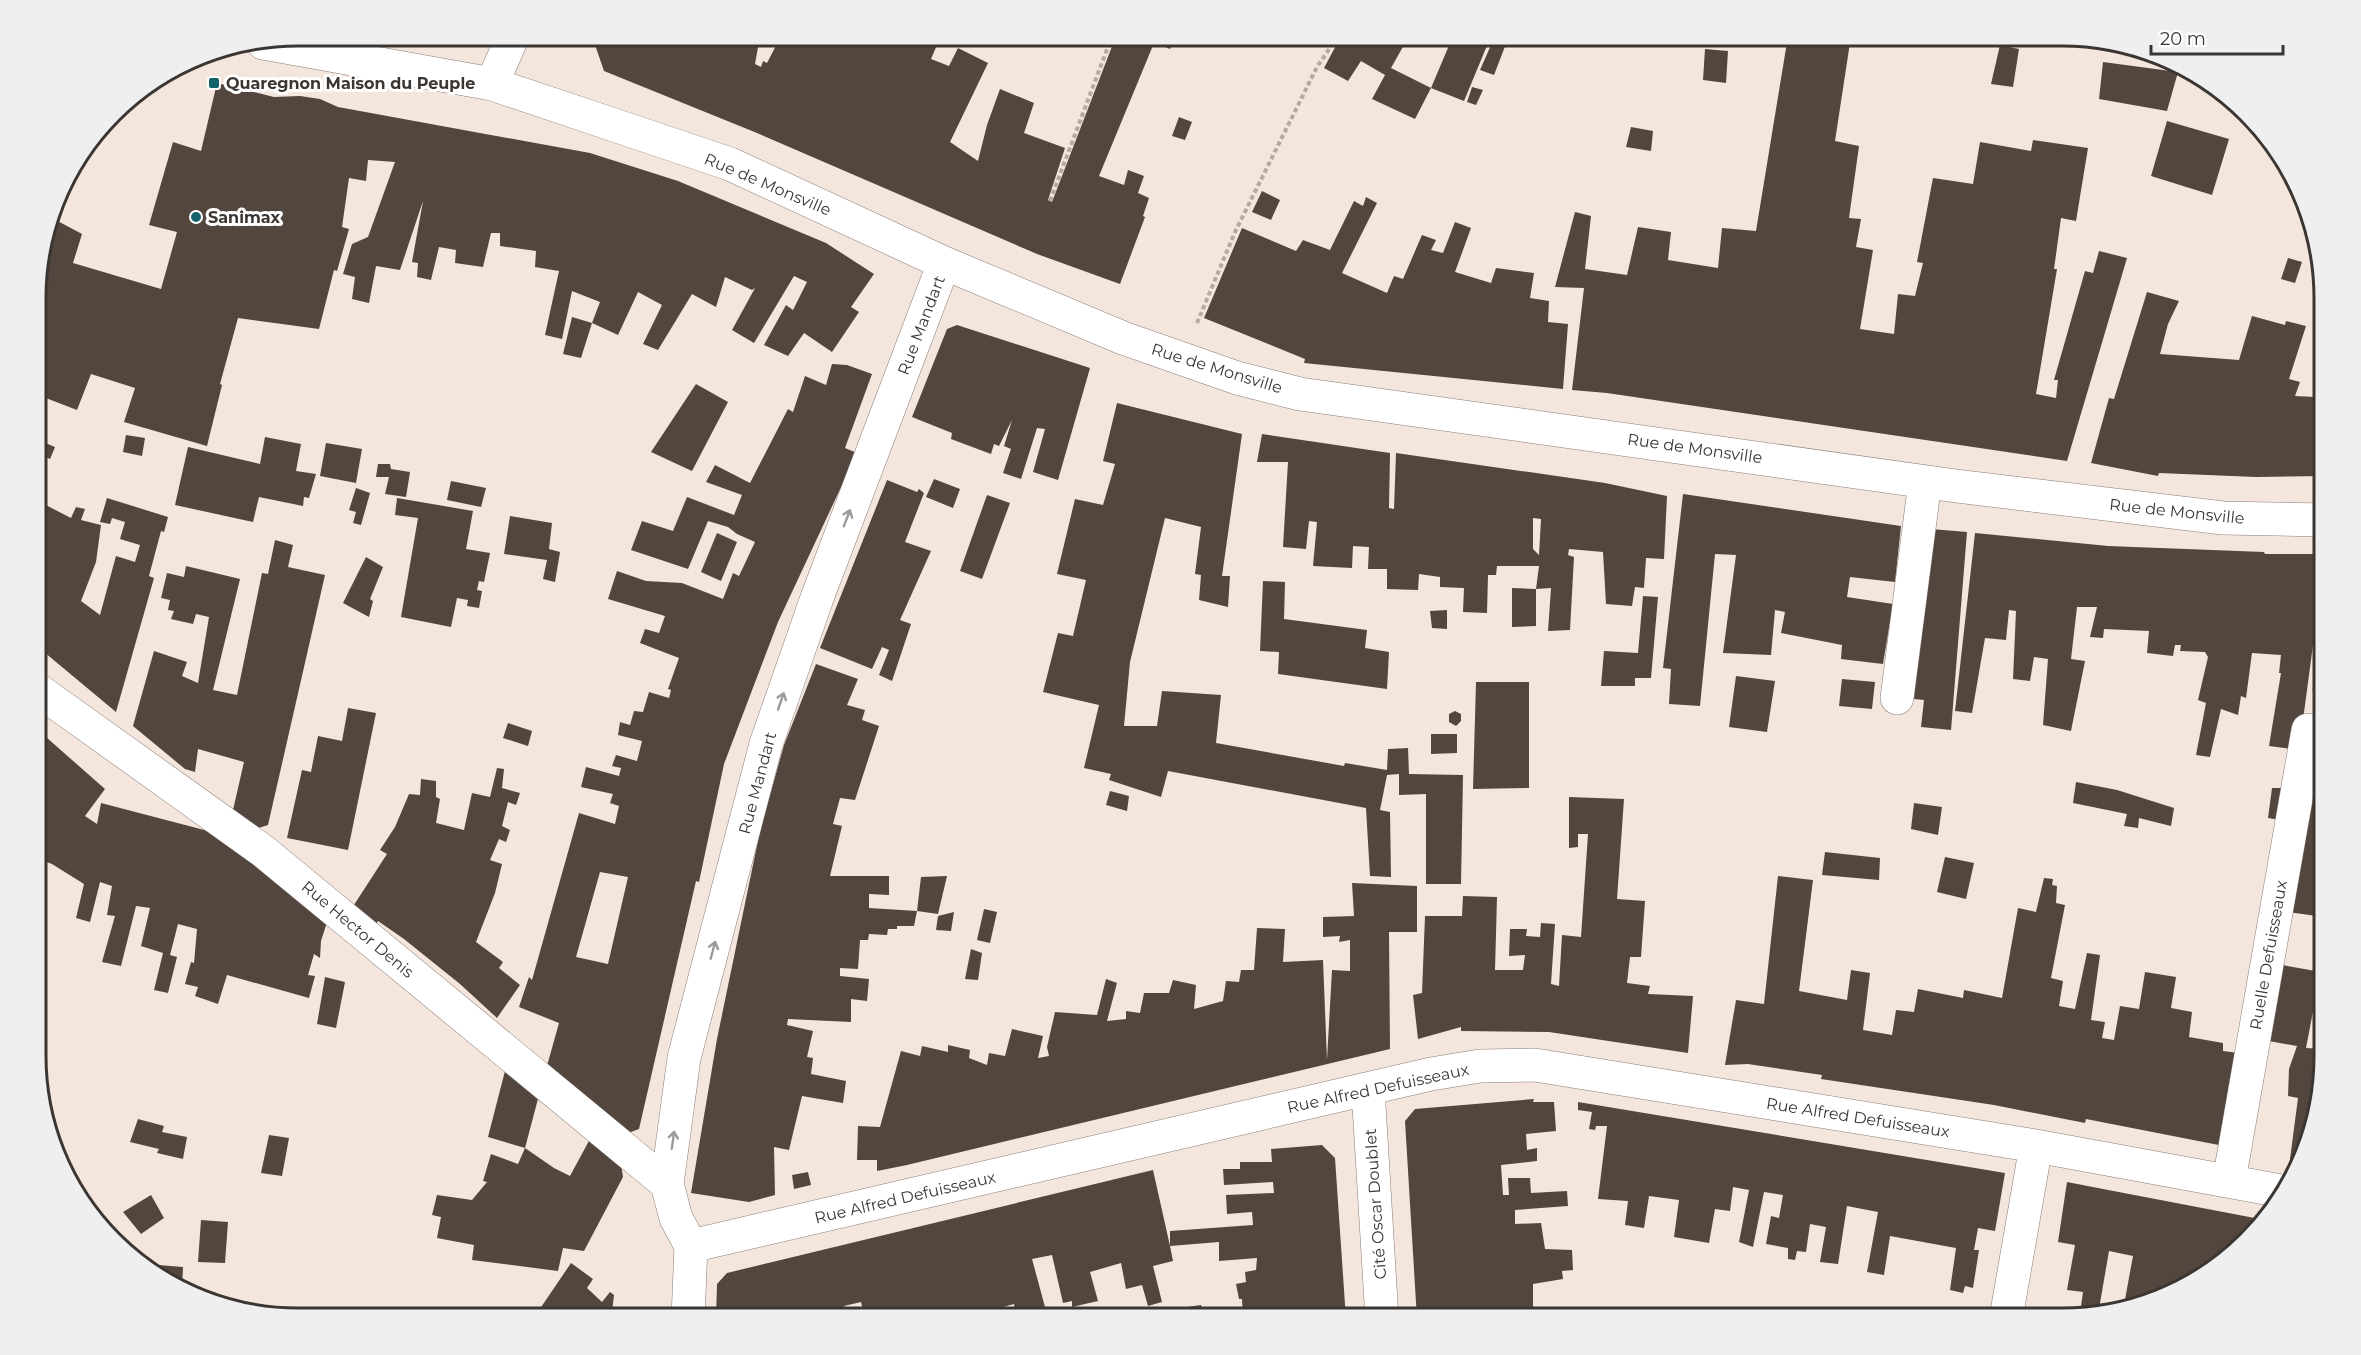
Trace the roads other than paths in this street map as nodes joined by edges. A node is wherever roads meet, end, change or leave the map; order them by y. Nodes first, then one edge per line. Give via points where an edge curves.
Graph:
1 (509, 46) edge
2 (285, 47) edge
3 (492, 84) junction
4 (944, 263) junction
5 (1924, 482) junction
6 (2314, 520) edge
7 (46, 696) edge
8 (1897, 698) dead end
9 (2308, 730) road end
10 (1368, 1089) junction
11 (2036, 1146) junction
12 (2229, 1181) junction
13 (667, 1185) junction
14 (2276, 1190) edge
15 (691, 1246) junction
16 (688, 1308) edge
17 (1381, 1308) edge
18 (2008, 1308) edge

1 - 3 street
2 - 3 street, Rue de Monsville
3 - 4 street, Rue de Monsville via 730,164
4 - 5 street, Rue de Monsville via 1124,338 1237,378 1300,394
13 -> 4 street, Rue Mandart via 684,1058 766,744
5 - 6 street, Rue de Monsville via 2223,518
5 - 8 street
7 - 13 street, Rue Hector Denis via 263,851
9 - 12 street, Ruelle Defuisseaux
10 - 11 street, Rue Alfred Defuisseaux via 1480,1066 1535,1065
10 - 15 street, Rue Alfred Defuisseaux
10 - 17 street, Cité Oscar Doublet
11 - 12 street, Rue Alfred Defuisseaux
11 - 18 street
12 - 14 street, Rue Alfred Defuisseaux
13 - 15 street, Rue Mandart via 676,1218
15 - 16 street

